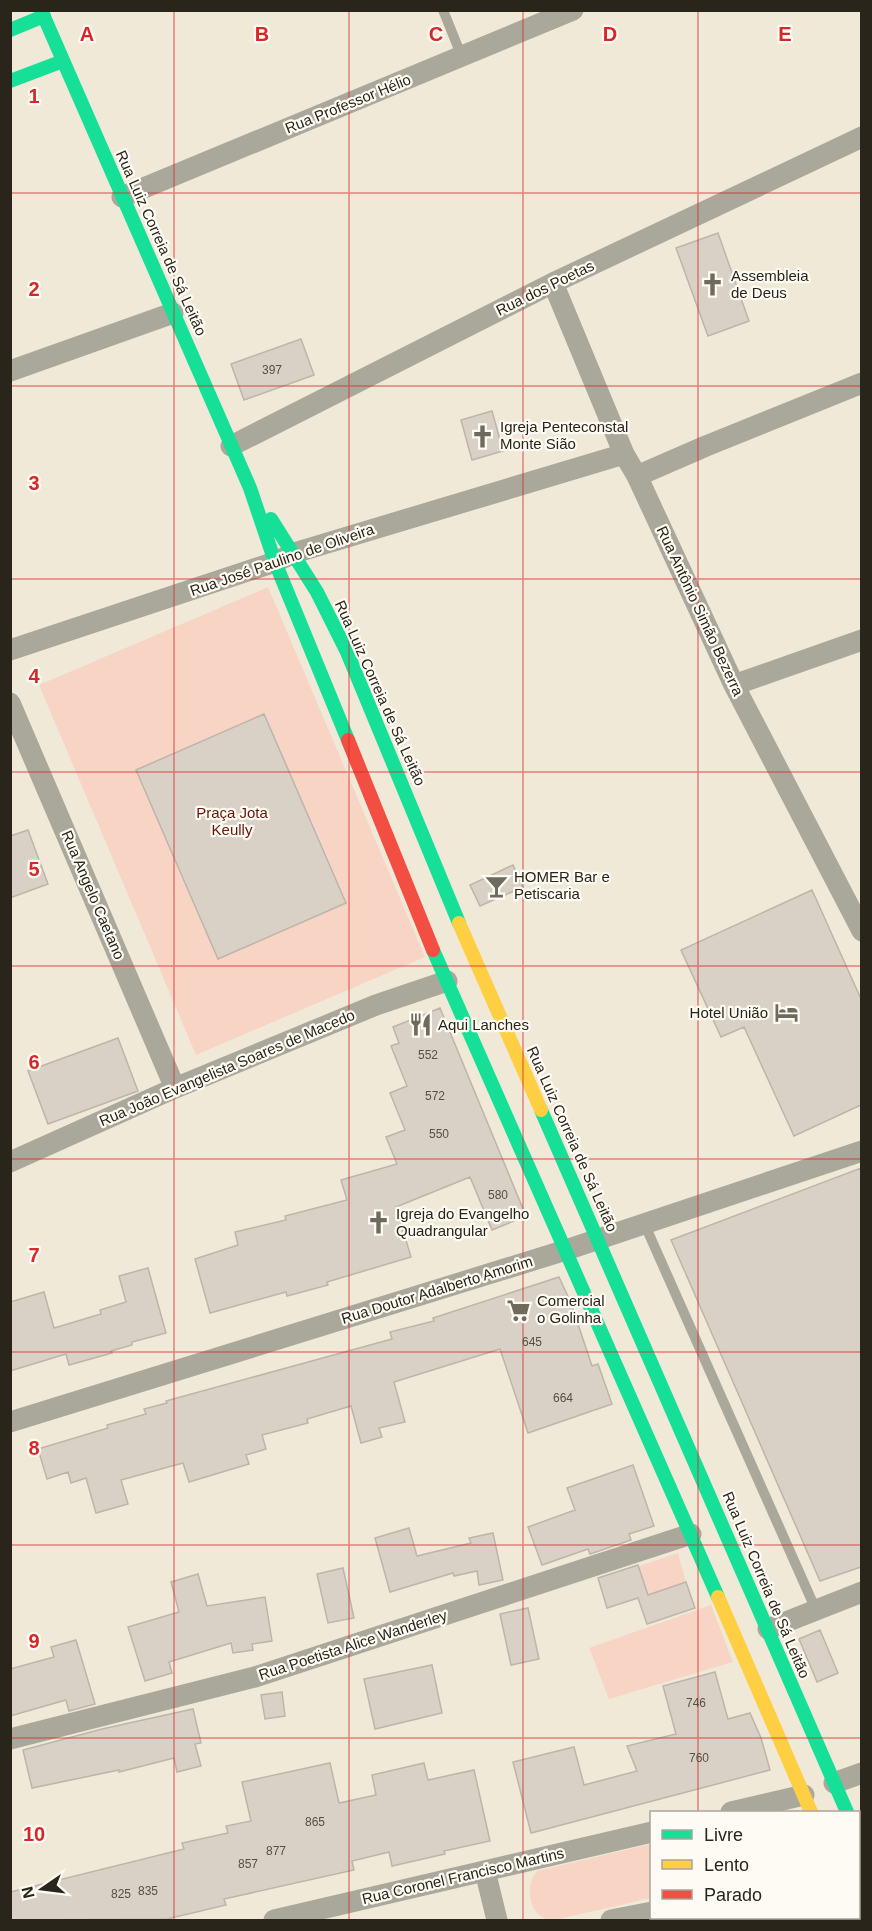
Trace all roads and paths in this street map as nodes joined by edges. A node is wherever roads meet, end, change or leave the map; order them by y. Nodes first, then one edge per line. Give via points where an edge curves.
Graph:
1 (443, 10) edge
2 (573, 10) edge
3 (42, 14) edge
4 (10, 30) edge
5 (462, 57) junction
6 (63, 61) junction
7 (10, 81) edge
8 (861, 137) edge
9 (122, 197) junction
10 (553, 284) junction
11 (173, 313) junction
12 (10, 371) edge
13 (861, 383) edge
14 (231, 446) junction
15 (624, 454) junction
16 (637, 476) junction
17 (250, 488) junction
18 (285, 557) junction
19 (861, 640) edge
20 (10, 650) edge
21 (734, 685) junction
22 (10, 703) edge
23 (861, 931) edge
24 (447, 981) junction
25 (175, 1088) junction
26 (861, 1151) edge
27 (10, 1162) edge
28 (644, 1223) junction
29 (598, 1239) junction
30 (566, 1250) junction
31 (10, 1422) edge
32 (691, 1534) junction
33 (861, 1592) edge
34 (816, 1610) junction
35 (768, 1629) junction
36 (10, 1739) edge
37 (861, 1773) edge
38 (834, 1783) junction
39 (807, 1804) edge
40 (740, 1811) edge
41 (847, 1811) edge
42 (650, 1832) edge
43 (485, 1871) junction
44 (650, 1912) edge
45 (274, 1920) edge
46 (497, 1920) edge
47 (611, 1920) edge

1 - 5 lane
2 - 5 street, Rua Professor Hélio
3 - 4 main road
3 - 6 main road, Rua Luiz Correia de Sá Leitão
5 - 9 street, Rua Professor Hélio
6 - 7 main road
6 - 9 main road, Rua Luiz Correia de Sá Leitão
8 - 10 street, Rua dos Poetas
9 - 11 main road, Rua Luiz Correia de Sá Leitão
10 - 14 street, Rua dos Poetas
10 - 15 street, Rua Antônio Simão Bezerra
11 - 12 street
11 - 14 main road, Rua Luiz Correia de Sá Leitão
13 - 16 street
14 - 17 main road, Rua Luiz Correia de Sá Leitão
15 - 16 street, Rua Antônio Simão Bezerra
15 - 18 street, Rua José Paulino de Oliveira
16 - 21 street, Rua Antônio Simão Bezerra
17 - 18 main road, Rua Luiz Correia de Sá Leitão
17 - 18 main road, Rua Luiz Correia de Sá Leitão
18 - 20 street, Rua José Paulino de Oliveira
18 - 24 main road, Rua Luiz Correia de Sá Leitão
18 - 29 main road, Rua Luiz Correia de Sá Leitão via 318,592 347,652 464,934
19 - 21 street
21 - 23 street, Rua Antônio Simão Bezerra
22 - 25 street, Rua Angelo Caetano
24 - 25 street, Rua João Evangelista Soares de Macedo via 376,1005
24 - 30 main road, Rua Luiz Correia de Sá Leitão
25 - 27 street, Rua João Evangelista Soares de Macedo
26 - 28 street, Rua Doutor Adalberto Amorim
28 - 29 street, Rua Doutor Adalberto Amorim
28 - 34 lane
29 - 30 street, Rua Doutor Adalberto Amorim
29 - 35 main road, Rua Luiz Correia de Sá Leitão
30 - 31 street, Rua Doutor Adalberto Amorim
30 - 32 main road, Rua Luiz Correia de Sá Leitão
32 - 36 street, Rua Poetista Alice Wanderley via 255,1677
32 - 39 main road, Rua Luiz Correia de Sá Leitão
33 - 34 street
34 - 35 street
35 - 38 main road, Rua Luiz Correia de Sá Leitão
37 - 38 street
38 - 41 main road, Rua Luiz Correia de Sá Leitão
39 - 40 street
42 - 43 street, Rua Coronel Francisco Martins
43 - 45 street, Rua Coronel Francisco Martins
43 - 46 street
44 - 47 street

